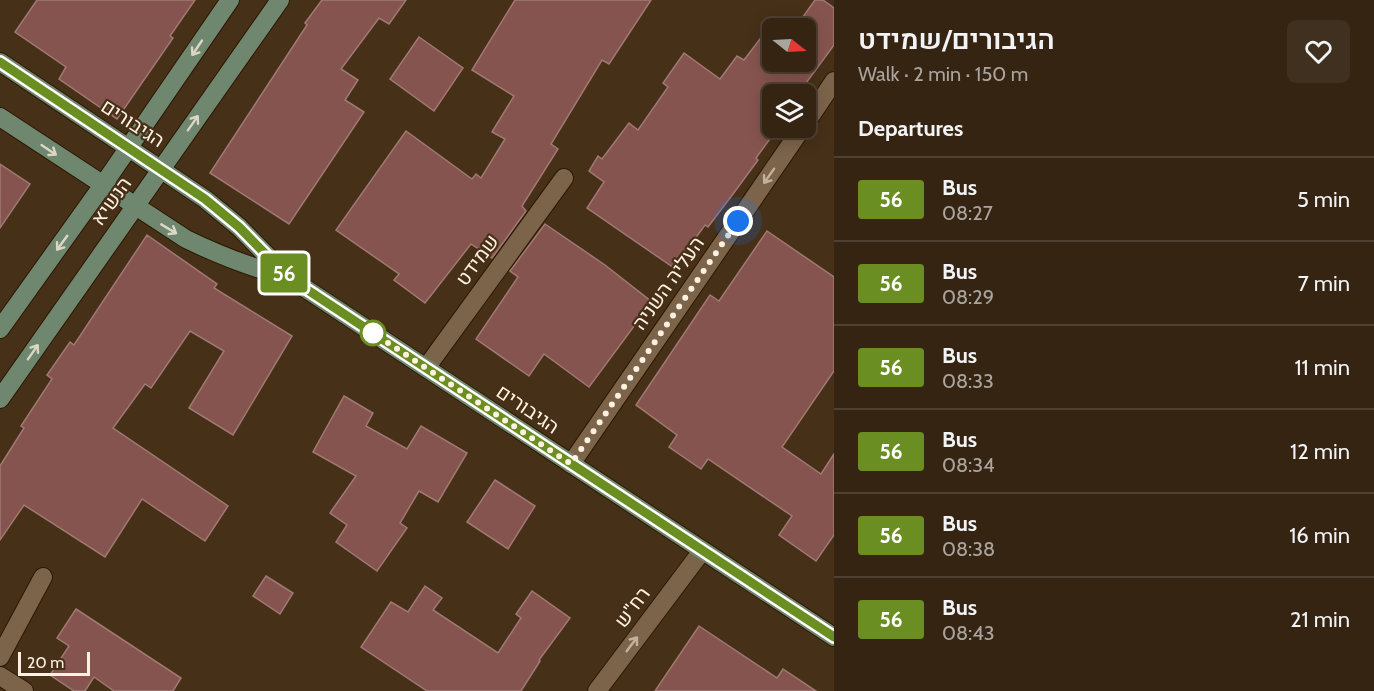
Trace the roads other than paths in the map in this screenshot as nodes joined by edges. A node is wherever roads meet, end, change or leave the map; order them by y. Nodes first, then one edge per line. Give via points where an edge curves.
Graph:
1 (230, 0) edge
2 (280, 0) edge
3 (0, 62) edge
4 (834, 81) edge
5 (816, 108) edge
6 (0, 117) edge
7 (795, 138) edge
8 (129, 147) junction
9 (161, 168) junction
10 (564, 178) dead end
11 (103, 185) junction
12 (135, 207) junction
13 (288, 277) junction
14 (0, 329) edge
15 (426, 368) junction
16 (0, 399) edge
17 (571, 464) junction
18 (702, 551) junction
19 (43, 577) dead end
20 (834, 637) edge
21 (0, 657) edge
22 (0, 676) edge
23 (24, 691) edge
24 (597, 691) edge

1 -> 8 street, הנשיא
9 -> 2 street, הנשיא
3 - 8 street, הגיבורים
4 - 5 street
6 -> 11 street, הגיבורים
7 -> 17 street, העליה השניה
8 - 9 street, הגיבורים
8 - 11 street, הנשיא
9 - 12 street, הנשיא
9 - 13 street, הגיבורים via 239,227
10 - 15 street, שמידט
11 - 12 street, הגיבורים
11 -> 14 street, הנשיא
12 -> 13 street, הגיבורים via 218,255
16 -> 12 street, הנשיא
13 - 15 street, הגיבורים
15 - 17 street, הגיבורים
17 - 18 street, הגיבורים
18 - 20 street, הגיבורים
24 -> 18 street, רח"ש
19 - 21 street
22 - 23 street

